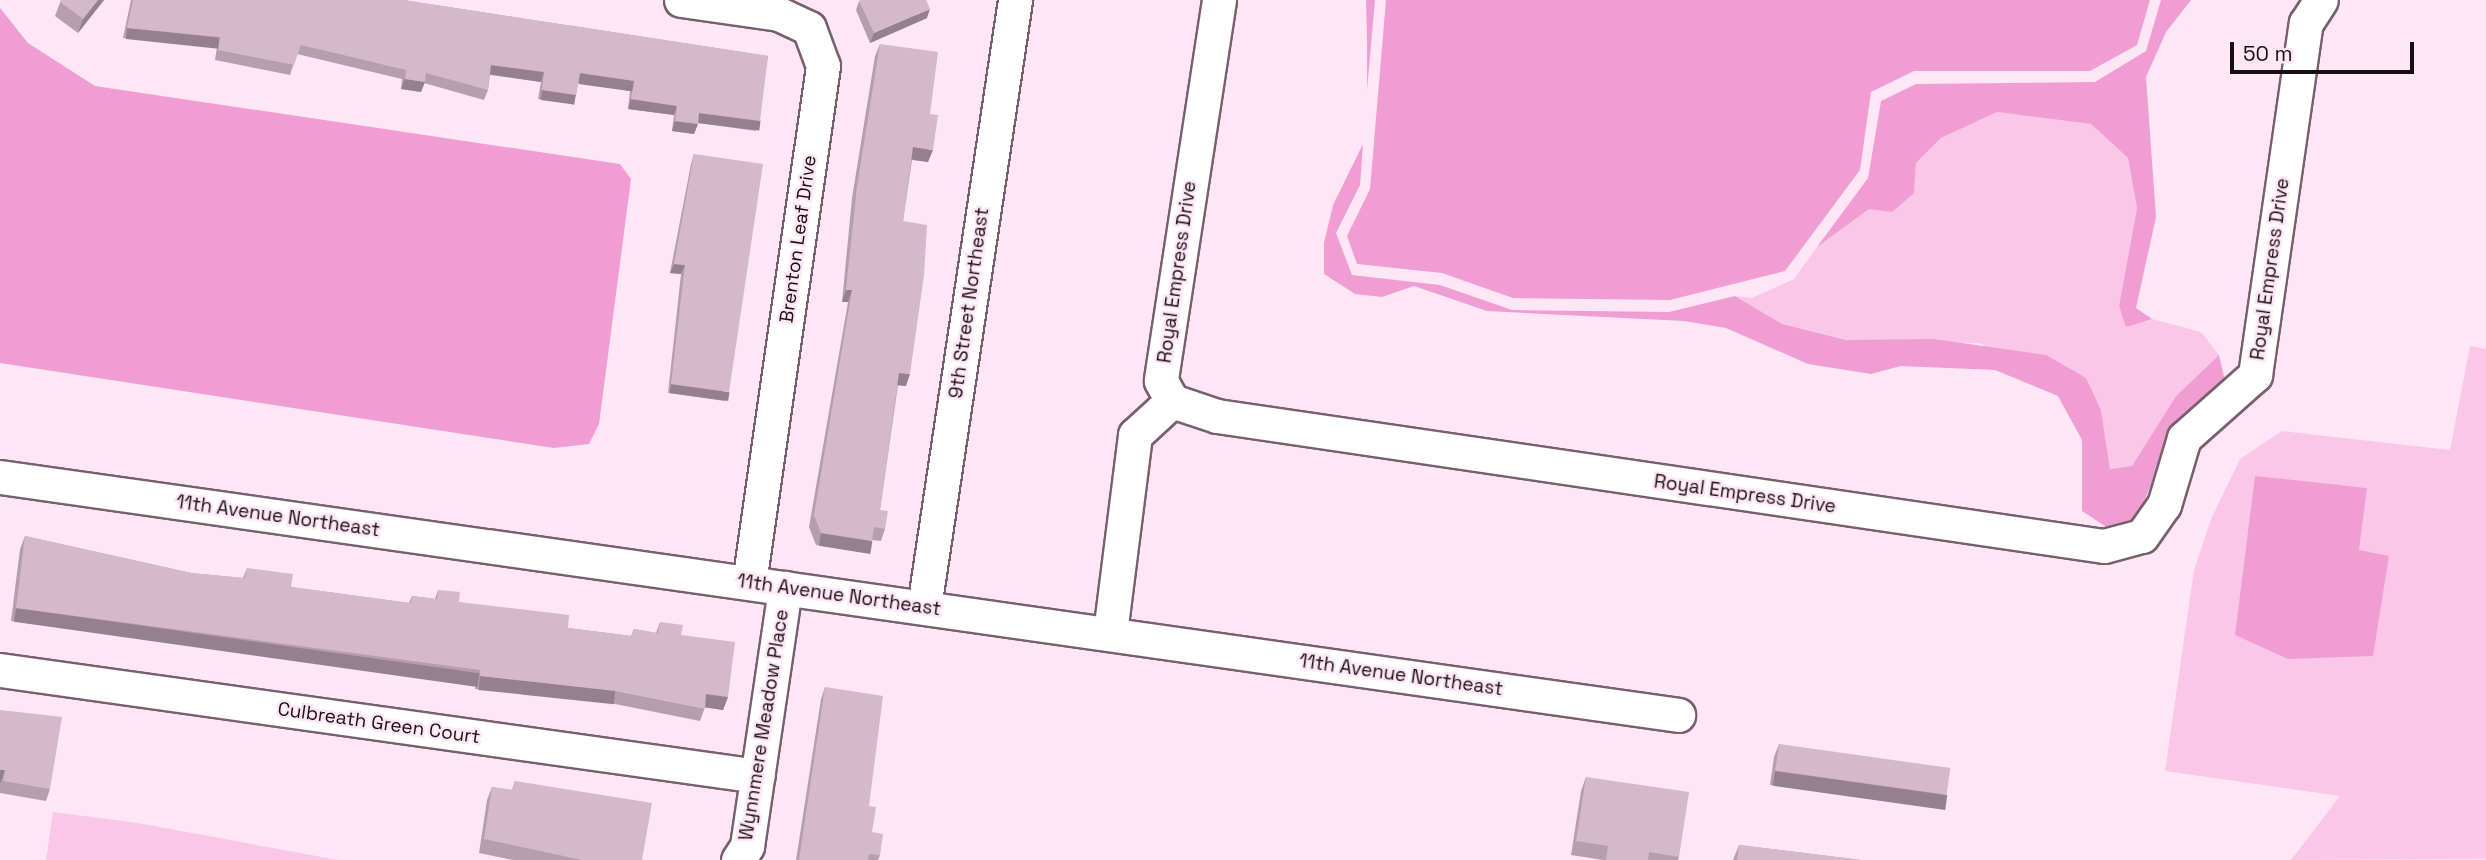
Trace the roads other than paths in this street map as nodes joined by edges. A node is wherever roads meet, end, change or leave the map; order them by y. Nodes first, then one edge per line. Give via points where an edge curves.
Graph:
1 (681, 0) edge
2 (1014, 0) edge
3 (1219, 0) edge
4 (2320, 0) edge
5 (1172, 401) junction
6 (0, 477) edge
7 (748, 583) junction
8 (786, 588) junction
9 (924, 607) junction
10 (1110, 633) junction
11 (0, 670) edge
12 (1678, 715) dead end
13 (758, 776) junction
14 (738, 860) edge

1 - 7 street, Brenton Leaf Drive via 779,14 809,28 823,66
2 - 9 street, 9th Street Northeast
3 - 5 street, Royal Empress Drive via 1161,381
4 - 5 street, Royal Empress Drive via 2306,23 2255,375 2184,438 2164,505 2142,536 2104,546 1217,416
5 - 10 street via 1135,435
6 - 7 street, 11th Avenue Northeast
7 - 8 street, 11th Avenue Northeast
8 - 9 street, 11th Avenue Northeast
8 - 13 street, Wynnmere Meadow Place
9 - 10 street, 11th Avenue Northeast
10 - 12 street, 11th Avenue Northeast
11 - 13 street, Culbreath Green Court
13 - 14 street, Wynnmere Meadow Place via 747,846

